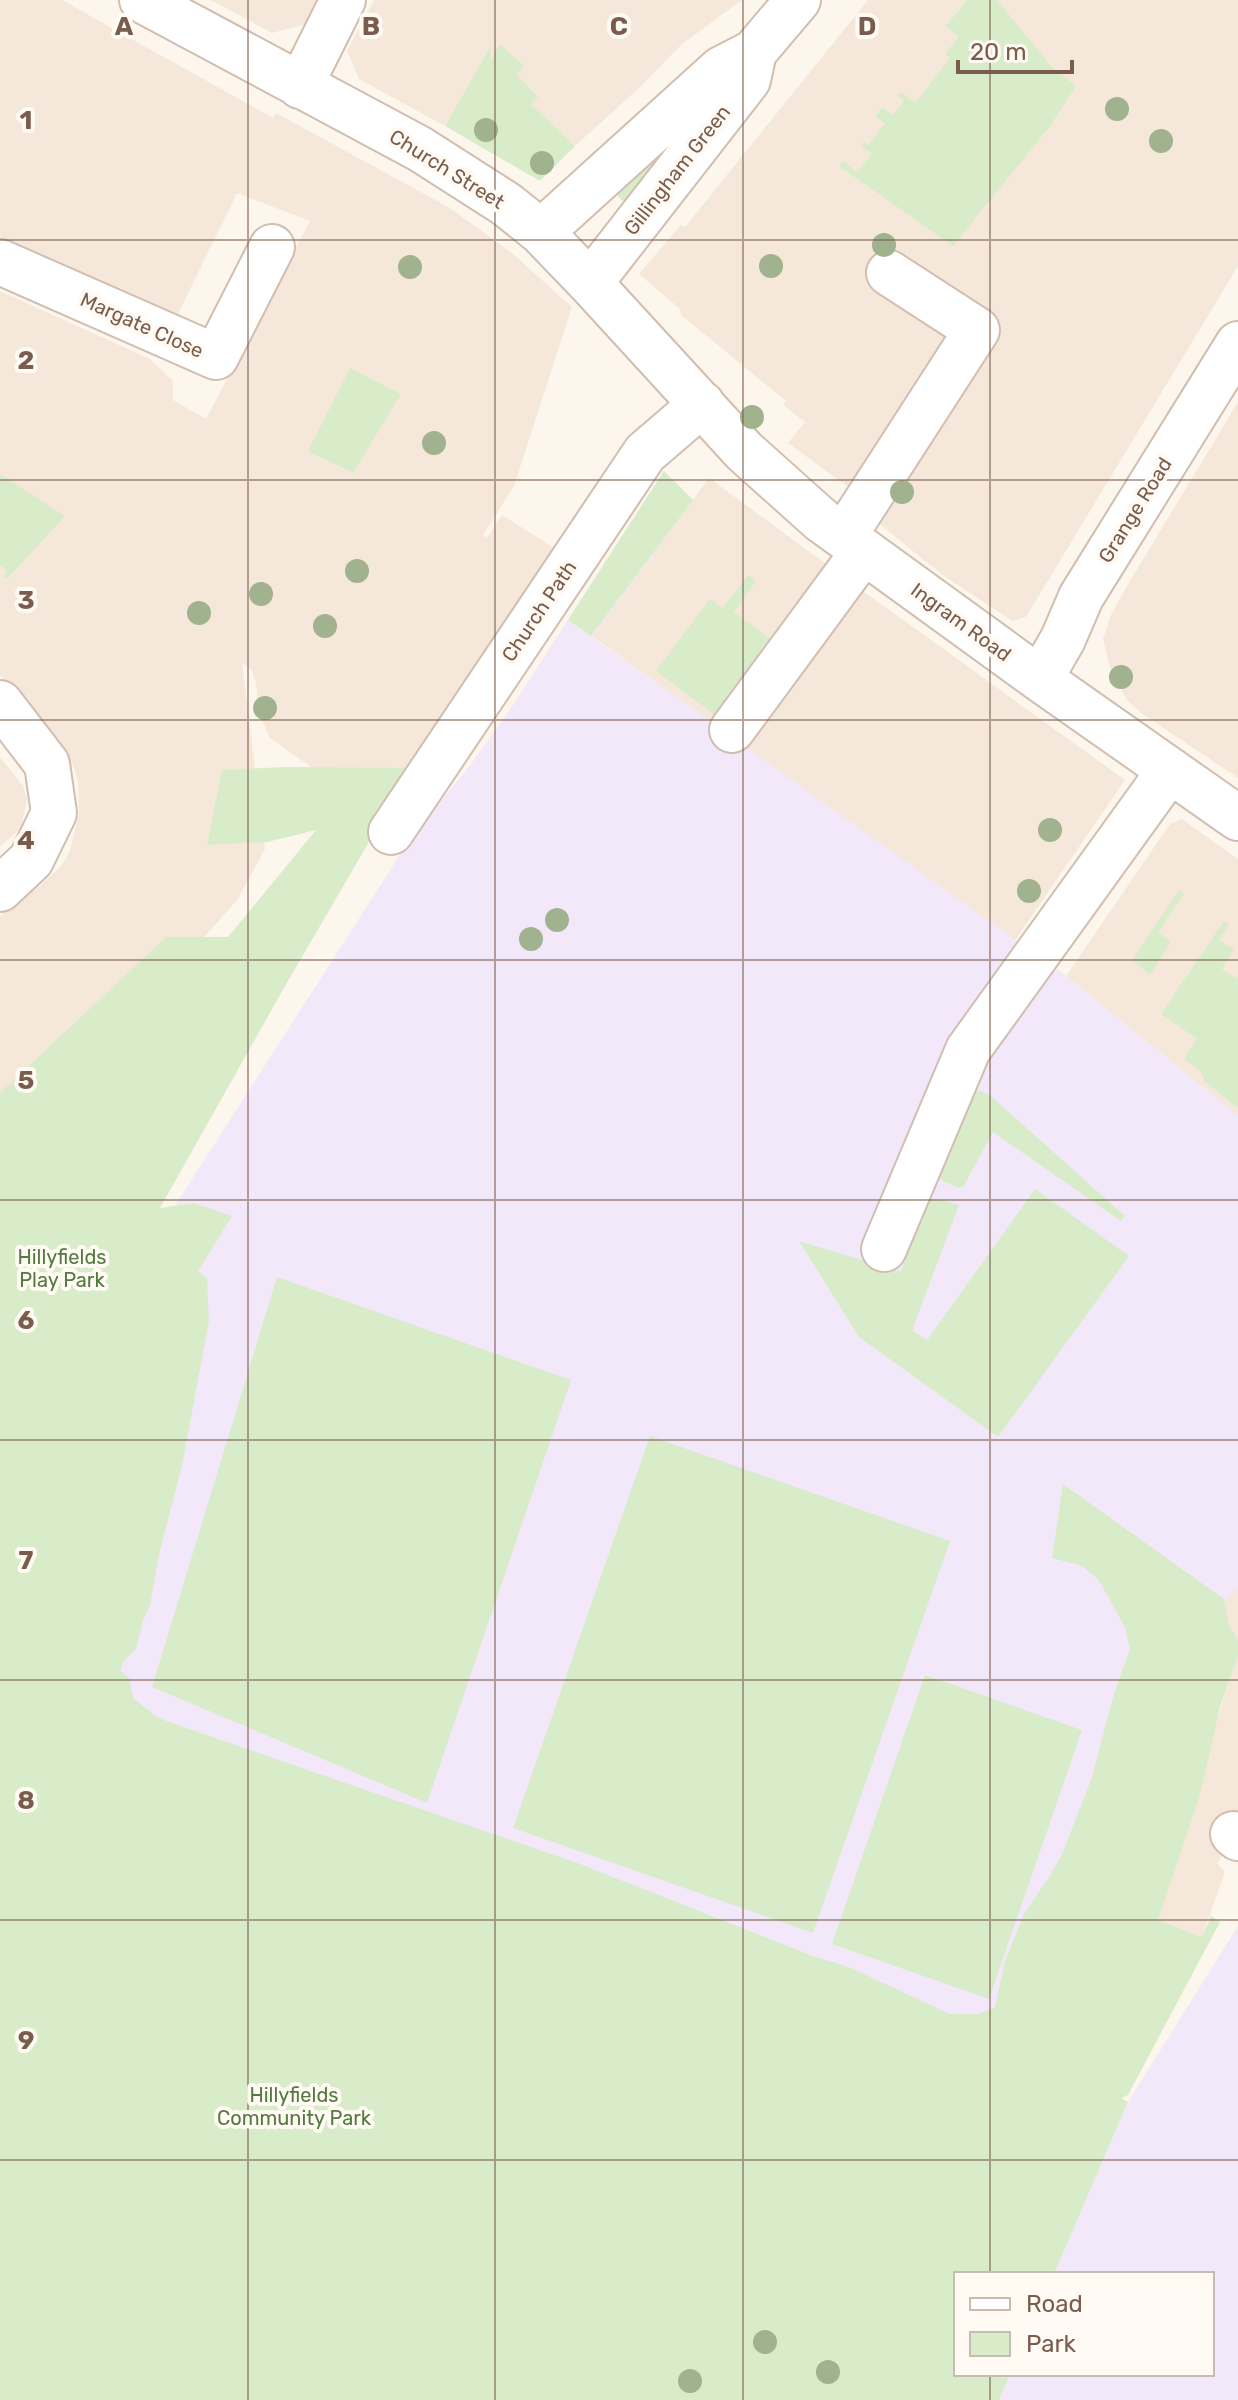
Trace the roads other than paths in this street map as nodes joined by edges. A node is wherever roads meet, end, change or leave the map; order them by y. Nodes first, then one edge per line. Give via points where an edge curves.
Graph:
1 (142, 0) edge
2 (343, 0) edge
3 (798, 0) edge
4 (754, 52) junction
5 (300, 86) junction
6 (541, 232) junction
7 (272, 247) dead end
8 (0, 262) edge
9 (889, 273) dead end
10 (590, 283) junction
11 (1238, 344) edge
12 (702, 404) junction
13 (854, 543) junction
14 (1040, 679) junction
15 (0, 703) edge
16 (732, 730) dead end
17 (1170, 770) junction
18 (1238, 818) edge
19 (391, 832) dead end
20 (0, 889) edge
21 (884, 1249) dead end

1 - 5 street, Church Street
2 - 5 street
3 - 4 street, Gillingham Green
4 - 6 street, Gillingham Green via 721,69
4 - 10 street, Gillingham Green via 748,80
5 - 6 street, Church Street via 420,149
6 - 10 street, Church Street
7 - 8 street, Margate Close via 216,357
9 - 13 street via 977,330
10 - 12 street, Church Street
11 - 14 street, Grange Road via 1081,597
12 - 13 street, Ingram Road via 744,451
12 - 19 street, Church Path via 645,453
13 - 14 street, Ingram Road
13 - 16 street
14 - 17 street, Ingram Road
15 - 20 street via 47,764 54,813 31,860
17 - 18 street, Ingram Road
17 - 21 street via 968,1050

